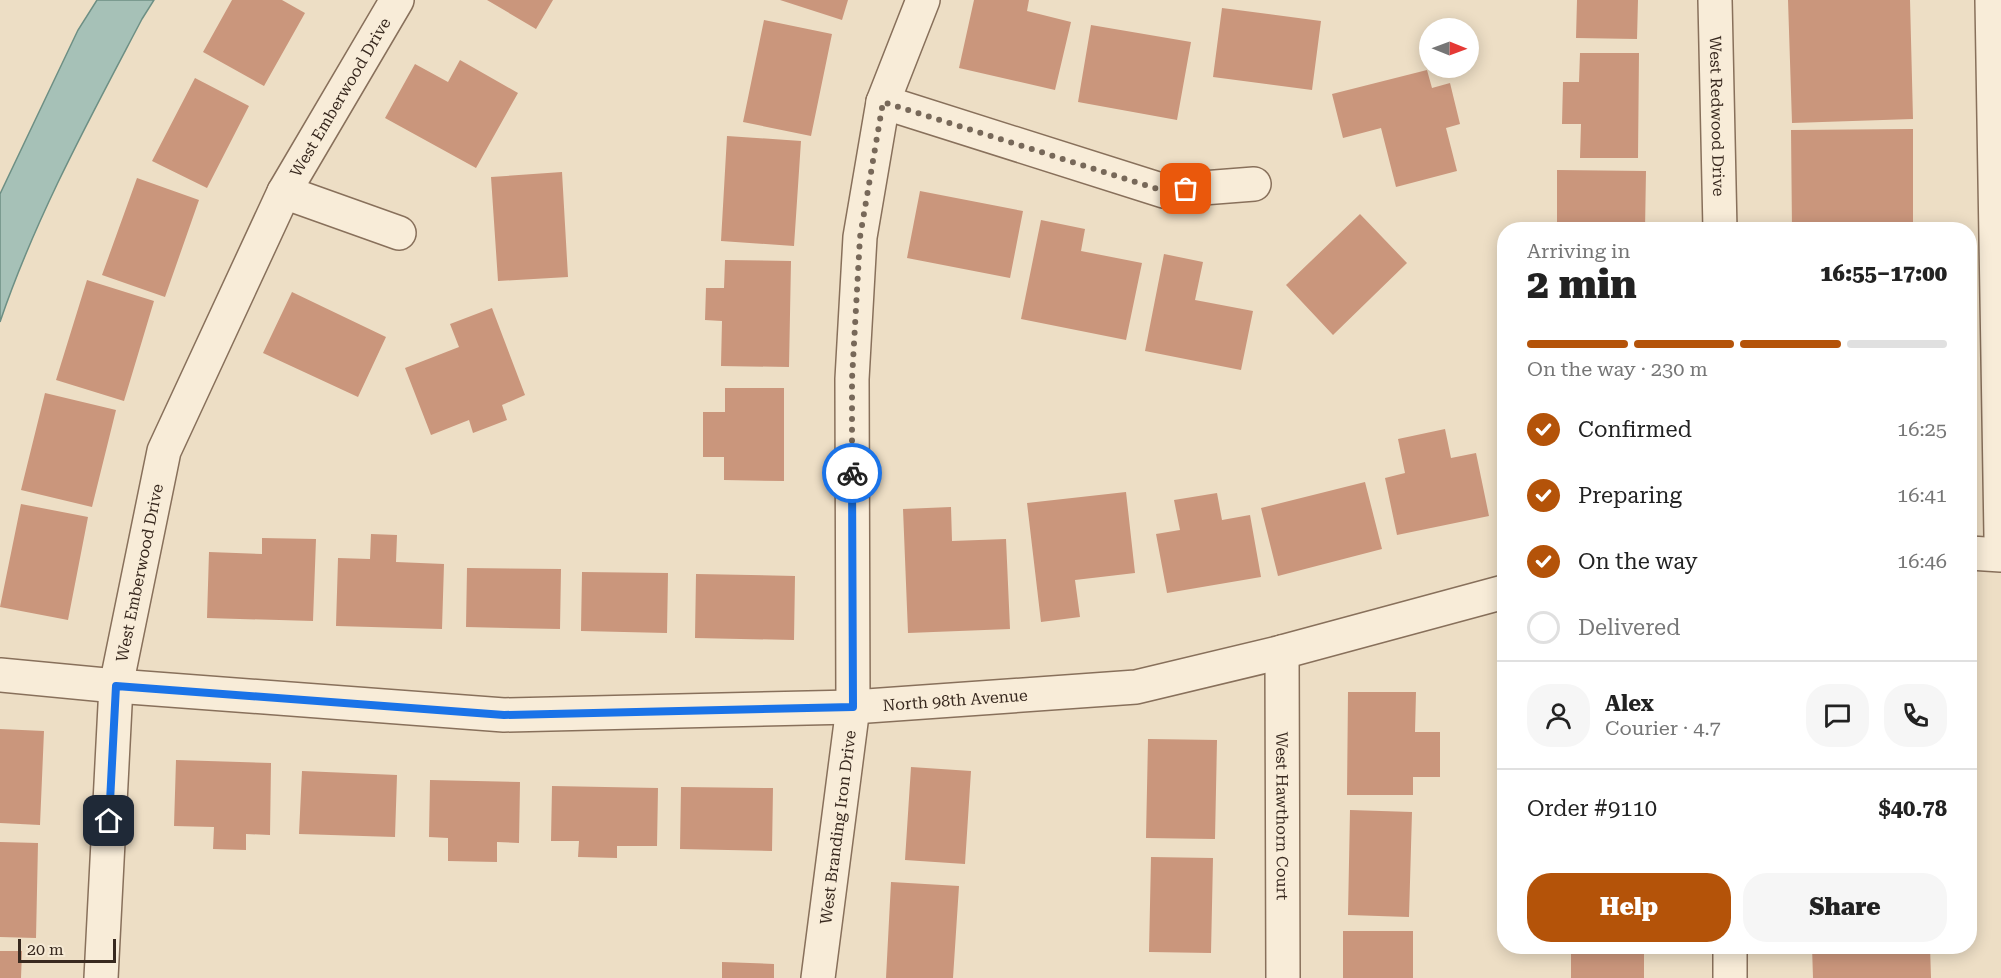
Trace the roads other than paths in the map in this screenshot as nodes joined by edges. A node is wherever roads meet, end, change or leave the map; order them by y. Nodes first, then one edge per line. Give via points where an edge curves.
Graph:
1 (397, 0) edge
2 (923, 0) edge
3 (1715, 0) edge
4 (1992, 0) edge
5 (883, 102) junction
6 (1254, 184) dead end
7 (284, 192) junction
8 (1720, 222) edge
9 (399, 233) dead end
10 (2001, 537) edge
11 (1977, 553) edge
12 (2001, 555) edge
13 (1497, 594) edge
14 (1282, 652) junction
15 (0, 675) edge
16 (116, 686) junction
17 (853, 707) junction
18 (1730, 954) edge
19 (101, 978) edge
20 (818, 978) edge
21 (1283, 978) edge
22 (1730, 978) edge

1 - 7 street, West Emberwood Drive
2 - 5 street, West Branding Iron Drive
3 - 8 street, West Redwood Drive
4 - 10 street
5 - 6 street via 1164,191
5 - 17 street, West Branding Iron Drive via 860,237 852,379
7 - 9 street, West Emberwood Drive
7 - 16 street, West Emberwood Drive via 164,451
11 - 12 street
13 - 14 street, North 98th Avenue
14 - 17 street, North 98th Avenue via 1136,687
14 - 21 street, West Hawthorn Court
15 - 16 street, North 98th Avenue
16 - 17 street, North 98th Avenue via 504,715
16 - 19 street, West Emberwood Drive
17 - 20 street, West Branding Iron Drive
18 - 22 street

